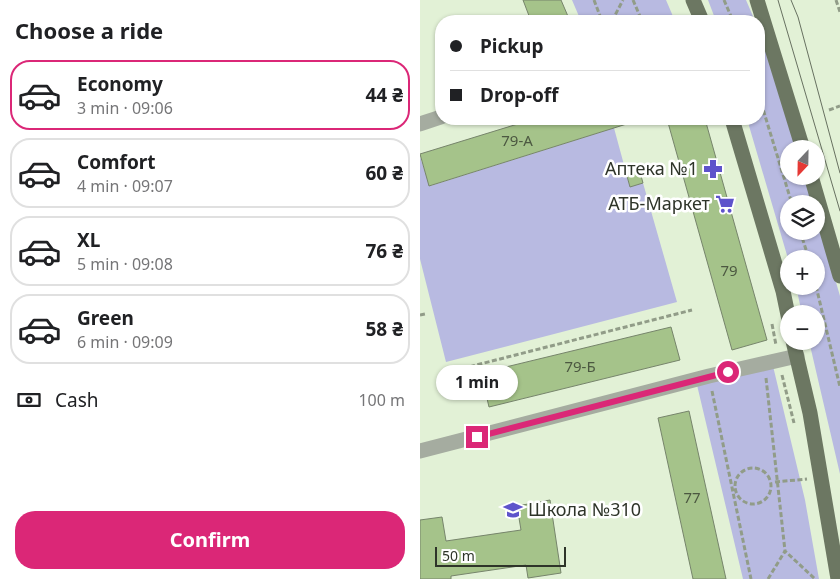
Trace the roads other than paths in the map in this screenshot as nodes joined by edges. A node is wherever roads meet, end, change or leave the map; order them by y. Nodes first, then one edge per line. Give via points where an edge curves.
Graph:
1 (693, 0) edge
2 (757, 0) edge
3 (699, 15) edge
4 (762, 15) edge
5 (765, 26) edge
6 (435, 119) edge
7 (420, 124) edge
8 (734, 125) edge
9 (800, 140) edge
10 (814, 185) edge
11 (840, 276) edge
12 (786, 305) edge
13 (791, 350) edge
14 (795, 350) edge
15 (420, 451) edge
16 (838, 579) edge

1 - 3 main road
2 - 4 main road
5 - 9 main road
6 - 7 lane
8 - 12 main road
10 - 11 main road
13 - 15 lane via 765,365 709,376
14 - 16 main road via 810,413

